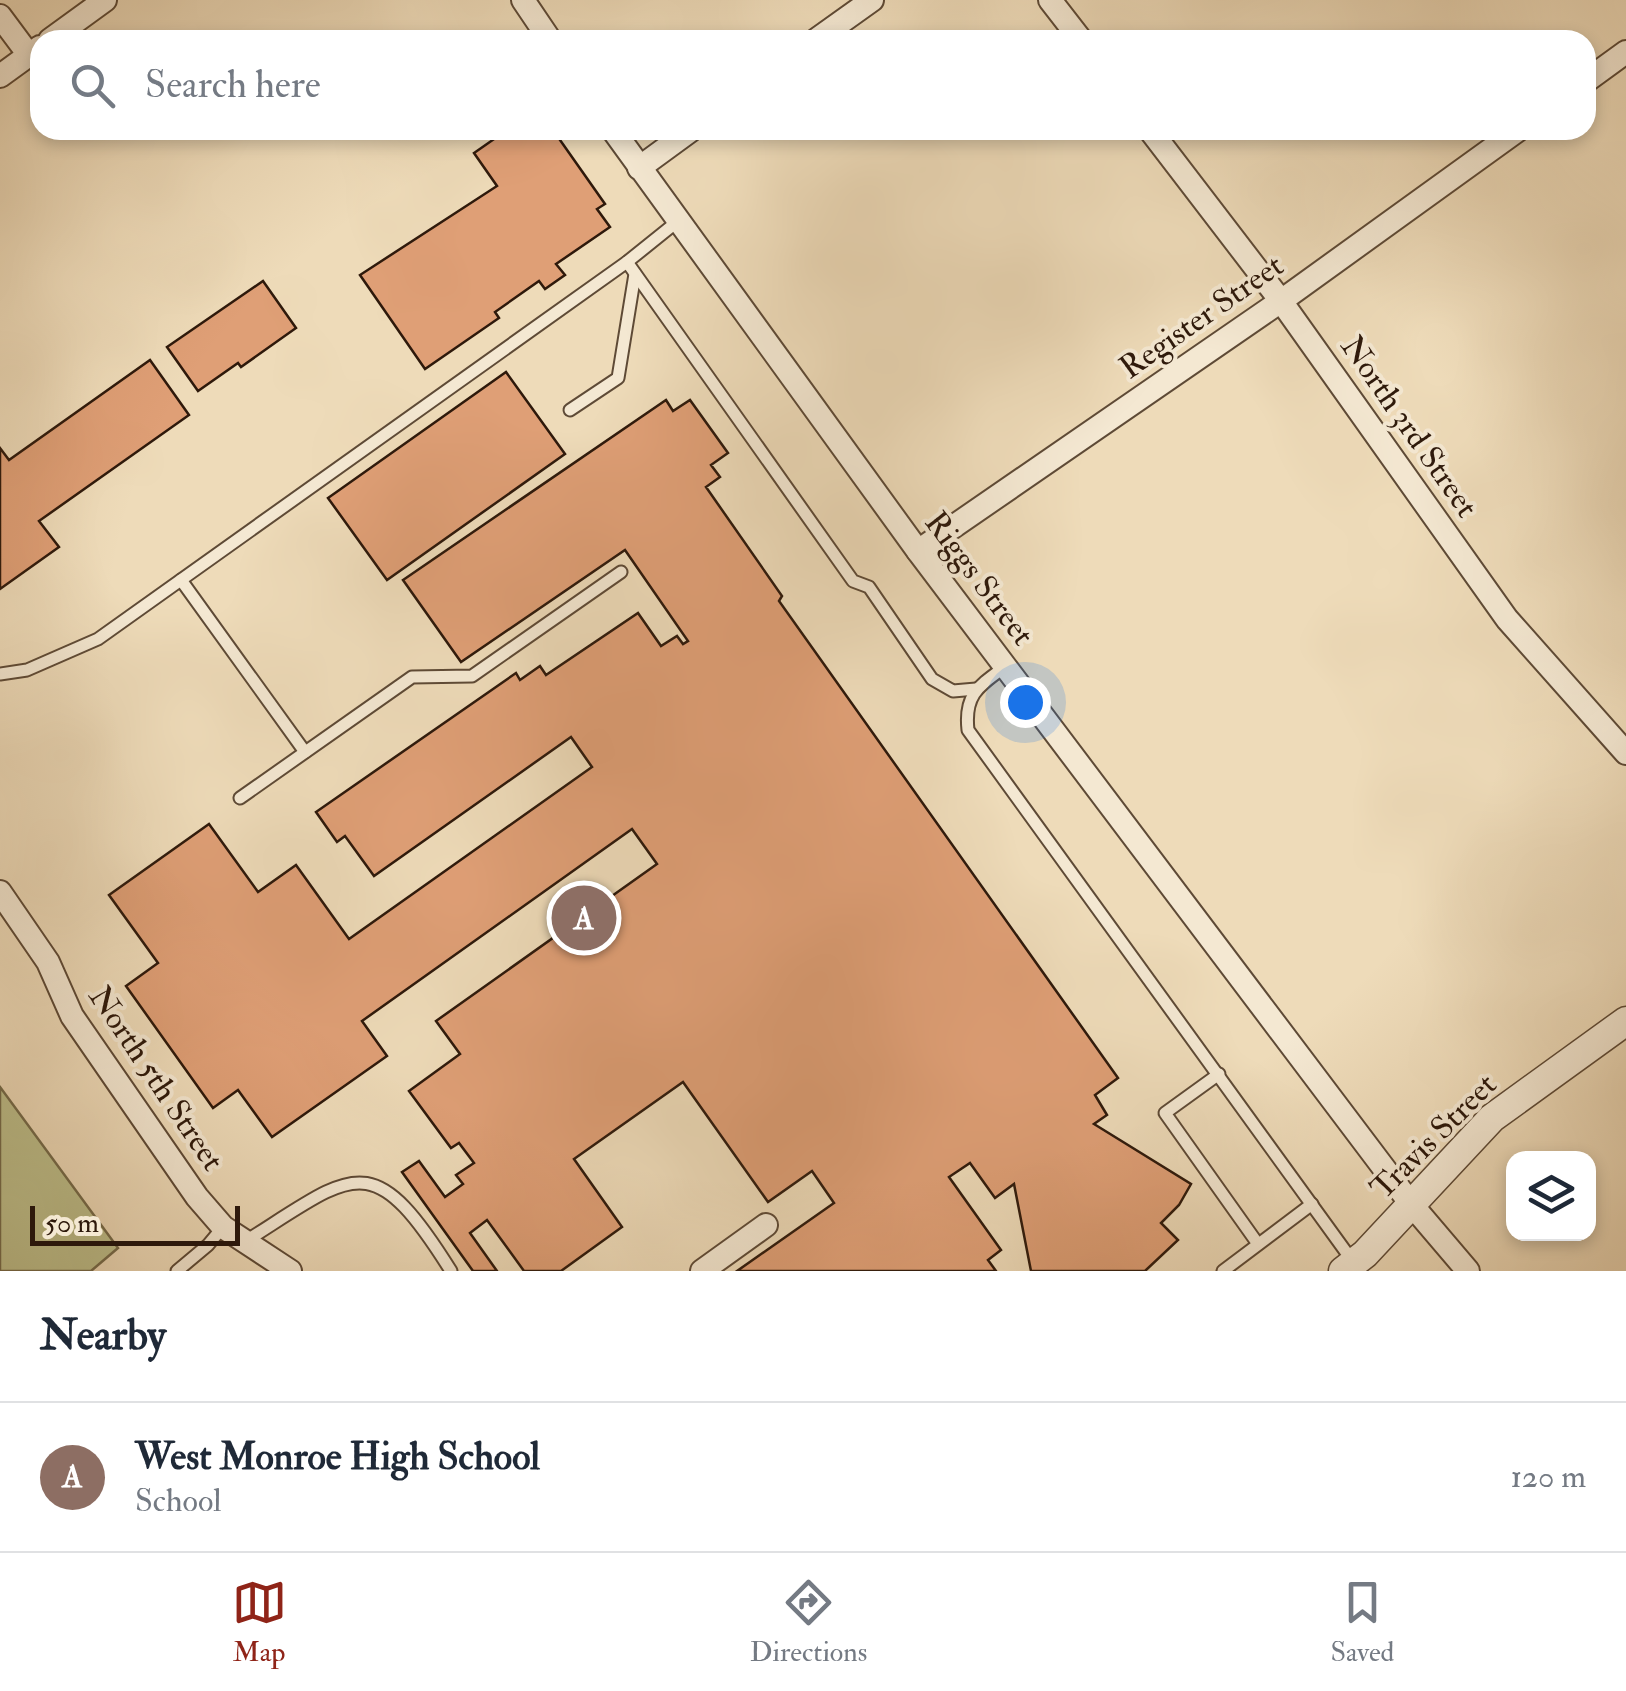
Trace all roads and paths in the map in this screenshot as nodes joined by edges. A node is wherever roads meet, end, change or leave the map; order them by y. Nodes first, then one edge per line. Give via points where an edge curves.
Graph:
1 (106, 0) edge
2 (522, 0) edge
3 (872, 0) edge
4 (1050, 0) edge
5 (0, 16) edge
6 (64, 30) edge
7 (543, 30) edge
8 (830, 30) edge
9 (1073, 30) edge
10 (30, 47) edge
11 (1626, 52) edge
12 (30, 54) edge
13 (1596, 74) edge
14 (0, 76) edge
15 (620, 140) edge
16 (677, 140) edge
17 (1158, 140) edge
18 (1504, 140) edge
19 (639, 168) junction
20 (678, 221) junction
21 (627, 262) junction
22 (636, 274) junction
23 (1281, 301) junction
24 (570, 410) dead end
25 (918, 551) junction
26 (621, 572) dead end
27 (181, 580) junction
28 (1006, 666) junction
29 (0, 674) edge
30 (976, 689) junction
31 (306, 752) junction
32 (1626, 753) edge
33 (240, 798) dead end
34 (0, 892) edge
35 (1626, 1020) edge
36 (1219, 1074) junction
37 (1312, 1204) junction
38 (1411, 1204) junction
39 (766, 1224) dead end
40 (224, 1227) junction
41 (246, 1242) junction
42 (1258, 1244) junction
43 (195, 1266) edge
44 (1348, 1267) edge
45 (177, 1271) edge
46 (290, 1271) edge
47 (451, 1271) edge
48 (702, 1271) edge
49 (1223, 1271) edge
50 (1468, 1271) edge

1 - 6 street
2 - 7 street
3 - 8 street
4 - 9 street
5 - 10 street
11 - 13 street
12 - 14 street
15 - 19 street, Riggs Street
16 - 19 street
17 - 23 street, North 3rd Street
18 - 23 street, Register Street
19 - 20 street, Riggs Street
20 - 21 lane
20 - 25 street, Riggs Street
21 - 22 lane
21 - 27 lane
22 - 24 lane via 618,378
22 - 30 lane via 853,582 869,588 932,680 953,691
23 - 25 street, Register Street
23 - 32 street, North 3rd Street via 1507,619
25 - 28 street, Riggs Street
26 - 31 lane via 472,676 412,677
27 - 29 lane via 98,639 27,670
27 - 31 lane
28 - 30 lane
28 - 38 street, Riggs Street
30 - 36 lane via 966,710 968,730
31 - 33 lane
34 - 40 street, North 5th Street via 48,962 72,1016
35 - 38 street, Travis Street via 1492,1118
36 - 37 lane
36 - 42 lane via 1166,1113
37 - 42 lane
37 - 44 lane
38 - 44 street, Travis Street
38 - 50 street, Riggs Street
39 - 48 street
40 - 41 street, North 5th Street
40 - 43 lane
41 - 46 street, North 5th Street
41 - 47 lane via 327,1190 366,1181 402,1204
42 - 49 lane
43 - 45 lane

